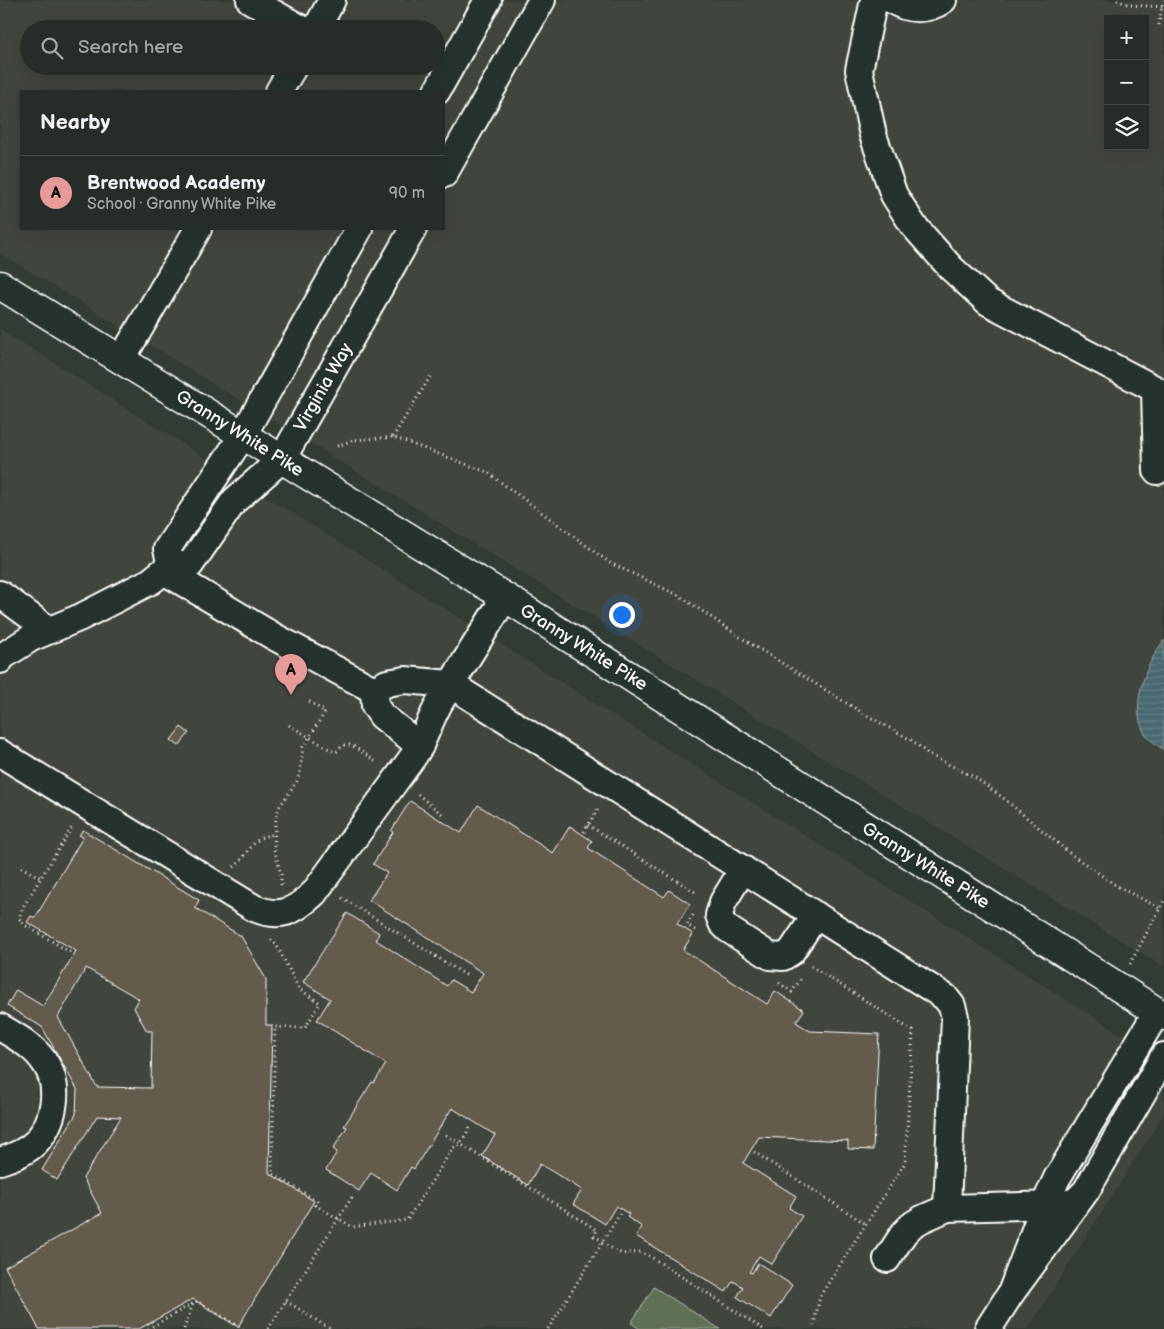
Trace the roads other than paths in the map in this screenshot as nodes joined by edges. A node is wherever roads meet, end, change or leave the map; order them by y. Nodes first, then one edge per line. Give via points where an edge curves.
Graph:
1 (250, 0) edge
2 (332, 0) edge
3 (488, 0) edge
4 (542, 0) edge
5 (874, 0) edge
6 (892, 0) edge
7 (943, 0) edge
8 (286, 20) edge
9 (321, 20) edge
10 (289, 75) edge
11 (280, 90) edge
12 (437, 90) edge
13 (445, 172) edge
14 (197, 230) edge
15 (358, 230) edge
16 (412, 230) edge
17 (0, 285) edge
18 (120, 360) junction
19 (243, 435) junction
20 (282, 459) junction
21 (1157, 471) dead end
22 (168, 568) junction
23 (0, 594) edge
24 (505, 596) junction
25 (49, 630) junction
26 (0, 660) edge
27 (450, 684) junction
28 (374, 690) junction
29 (420, 746) junction
30 (0, 753) edge
31 (743, 869) junction
32 (816, 915) junction
33 (1161, 1014) edge
34 (0, 1027) edge
35 (1164, 1056) edge
36 (0, 1161) edge
37 (1086, 1191) junction
38 (1044, 1206) junction
39 (947, 1208) junction
40 (887, 1259) dead end
41 (1011, 1293) junction
42 (988, 1329) edge

1 - 8 street
2 - 9 street
3 - 12 street
4 - 13 street
5 - 21 street via 859,70 873,135 894,195 913,226 988,302 1155,389
6 - 7 street via 919,9
10 - 11 street
14 - 18 street
15 - 19 street
16 - 20 street, Virginia Way
17 - 18 main road, Granny White Pike
18 - 19 main road, Granny White Pike
19 - 20 main road, Granny White Pike
19 - 22 street via 167,549
20 - 22 street, Virginia Way via 234,501 190,565
20 - 24 main road, Granny White Pike
22 - 25 street, Virginia Way via 151,581 90,613
22 - 28 street via 274,636
23 - 25 street
24 - 27 street
24 - 33 main road, Granny White Pike
25 - 26 street, Virginia Way via 31,638
27 - 28 street via 405,680 387,683
27 - 29 street
27 - 31 street
28 - 29 street via 375,706 382,716
29 - 30 street via 314,893 294,909 278,913 254,908
31 - 32 street
31 - 32 street via 719,915 728,929 770,956 783,957 791,952
32 - 39 street via 932,988 952,1006 955,1017
33 - 38 street via 1058,1178
34 - 36 street via 34,1049 44,1061 55,1093 54,1109 37,1141 12,1158
35 - 37 street
37 - 38 street via 1076,1201
37 - 41 street
38 - 39 street
38 - 41 street
39 - 40 street via 912,1225
41 - 42 street

